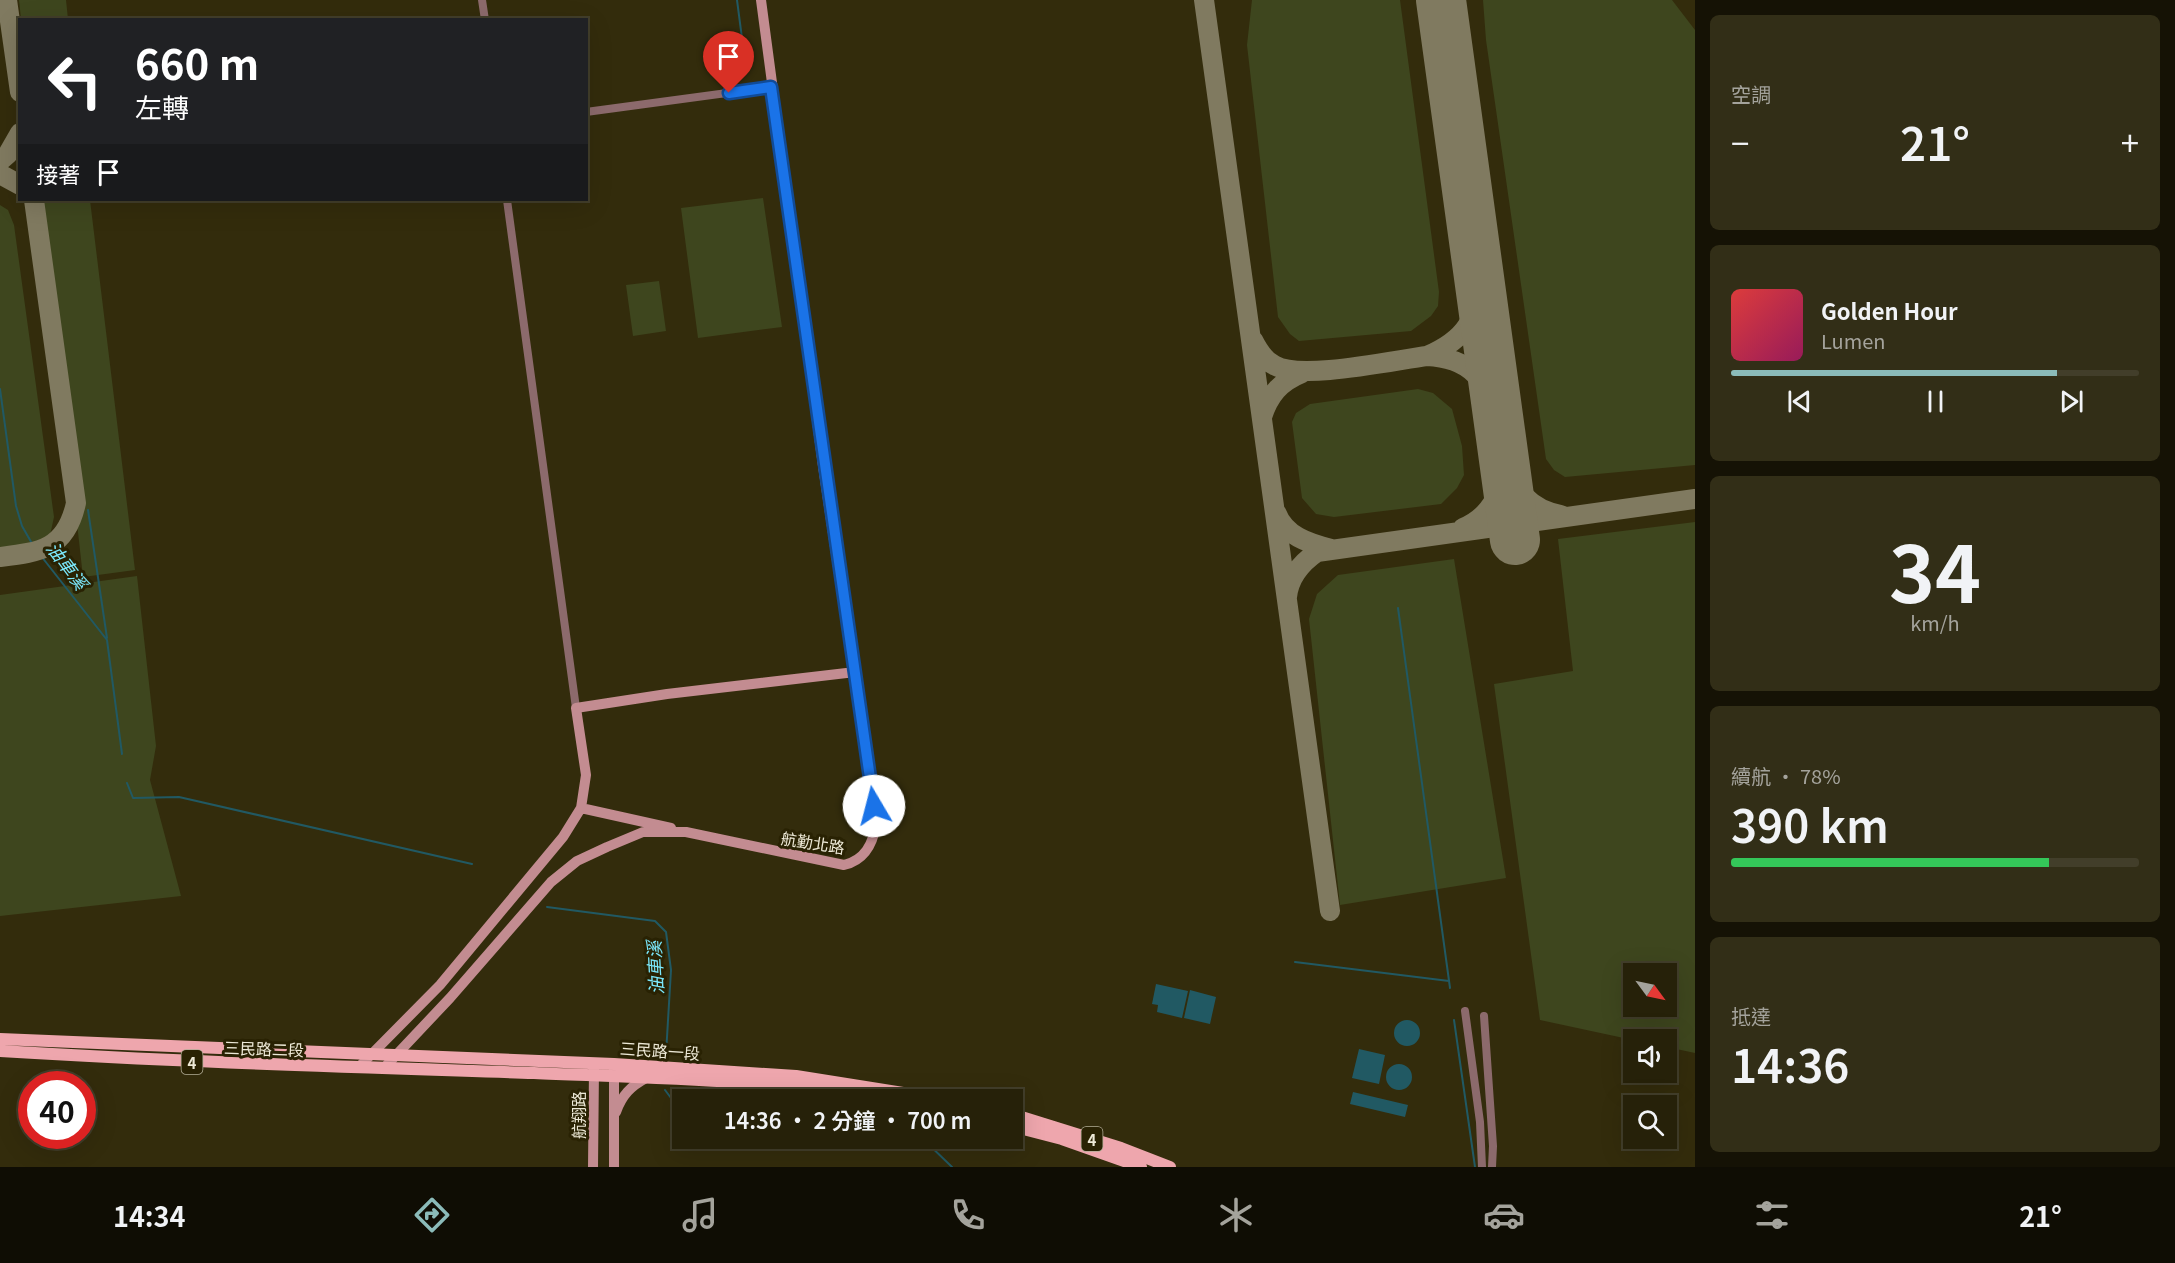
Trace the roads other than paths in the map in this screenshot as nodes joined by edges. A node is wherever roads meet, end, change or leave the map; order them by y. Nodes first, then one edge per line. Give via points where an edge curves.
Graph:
1 (482, 0) edge
2 (761, 0) edge
3 (485, 18) edge
4 (771, 87) junction
5 (588, 112) edge
6 (507, 201) edge
7 (855, 672) junction
8 (576, 708) junction
9 (581, 808) junction
10 (686, 831) junction
11 (1465, 1011) dead end
12 (1484, 1016) dead end
13 (0, 1039) edge
14 (0, 1051) edge
15 (369, 1056) junction
16 (395, 1056) junction
17 (614, 1064) junction
18 (358, 1068) junction
19 (384, 1068) junction
20 (594, 1069) junction
21 (613, 1077) junction
22 (646, 1078) junction
23 (811, 1089) edge
24 (878, 1089) edge
25 (1023, 1117) edge
26 (614, 1124) junction
27 (1023, 1129) edge
28 (593, 1167) edge
29 (614, 1167) edge
30 (1141, 1167) edge
31 (1170, 1167) edge
32 (1482, 1167) edge
33 (1492, 1167) edge

1 - 3 street
2 - 4 street, 航勤北路
4 - 5 street
4 - 7 street, 航勤北路
6 - 8 street
7 - 8 street
7 - 10 street, 航勤北路 via 876,824 864,854 855,862 831,864
8 - 9 street via 586,775
9 - 10 street
9 - 15 street via 563,837 440,985
10 - 16 street, 航勤北路 via 643,832 578,861 551,882
11 - 32 street
12 - 33 street via 1494,1146
13 - 15 main road, 三民路二段 / 4
14 - 18 main road, 三民路二段 / 4
15 - 16 main road, 三民路一段 / 4
15 - 18 street
16 - 19 street, 航勤北路
16 - 20 main road, 三民路一段 / 4
17 - 20 main road, 三民路一段 / 4
17 - 21 street
17 - 24 main road, 三民路一段 / 4 via 796,1076
18 - 19 main road, 三民路二段 / 4
19 - 20 main road, 三民路一段 / 4
20 - 21 main road, 三民路一段 / 4
20 - 28 street, 航翔路
21 - 22 main road, 三民路一段 / 4
21 - 26 street
22 - 23 main road, 三民路一段 / 4
22 - 26 street via 624,1095
25 - 31 main road, 4
26 - 29 street
27 - 30 main road, 4

